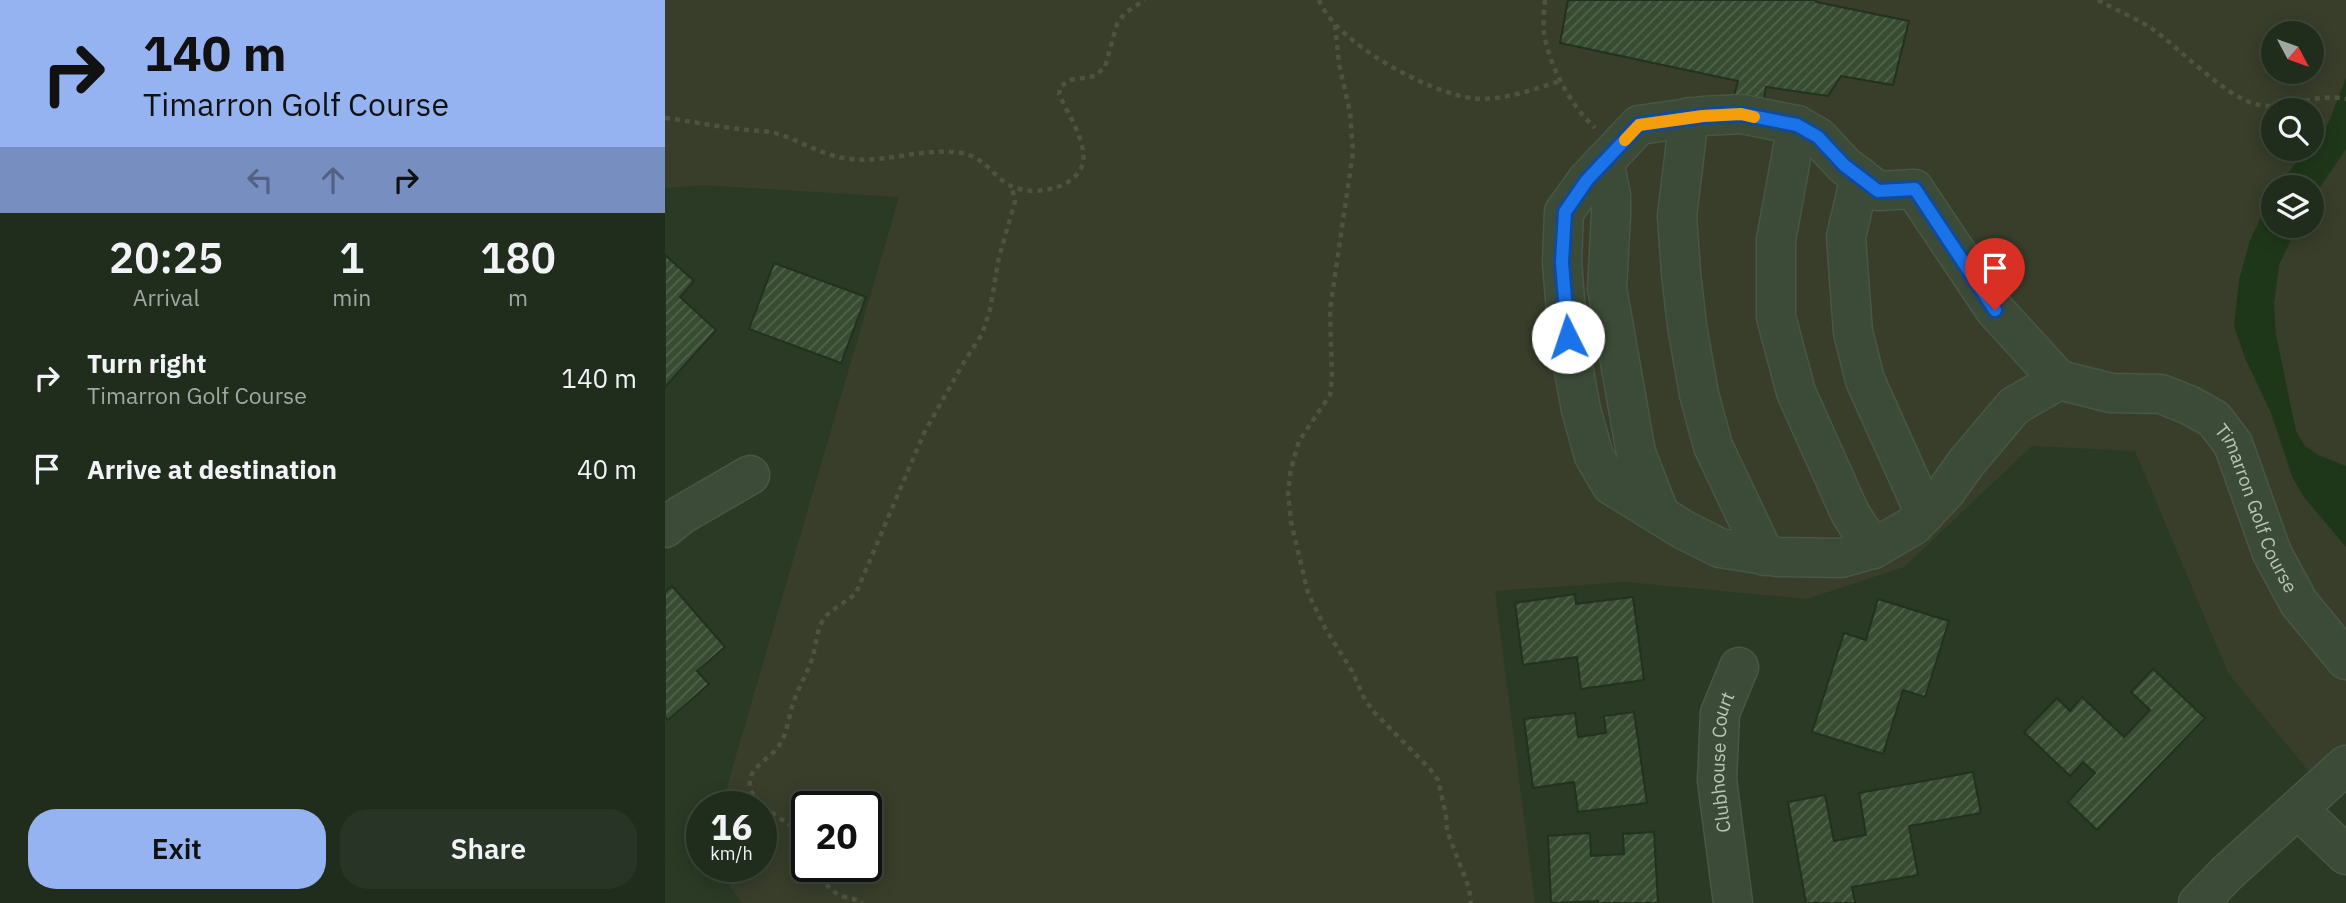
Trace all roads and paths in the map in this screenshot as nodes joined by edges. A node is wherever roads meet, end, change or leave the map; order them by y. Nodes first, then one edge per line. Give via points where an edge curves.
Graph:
1 (1145, 0) edge
2 (1319, 0) edge
3 (1545, 0) edge
4 (2098, 0) edge
5 (1335, 24) junction
6 (1561, 81) junction
7 (2346, 99) edge
8 (1689, 117) junction
9 (665, 118) edge
10 (1797, 125) junction
11 (1610, 155) junction
12 (1860, 177) junction
13 (1012, 187) junction
14 (2059, 380) junction
15 (750, 475) dead end
16 (1925, 514) junction
17 (665, 528) edge
18 (1873, 549) junction
19 (1765, 556) junction
20 (2346, 660) edge
21 (1739, 667) dead end
22 (2346, 765) edge
23 (2298, 809) junction
24 (791, 824) edge
25 (2346, 855) edge
26 (826, 882) edge
27 (862, 903) edge
28 (1471, 903) edge
29 (1733, 903) edge
30 (2198, 903) edge

1 - 13 path via 1117,24 1105,67 1095,76 1061,86 1059,94 1083,150 1079,173 1055,188
2 - 5 path
3 - 6 path via 1544,32
4 - 7 path via 2150,28 2236,96 2276,106 2334,96
5 - 6 path via 1370,54 1456,94 1493,97
5 - 28 path via 1353,152 1329,310 1332,378 1329,395 1299,441 1291,469 1291,522 1308,593 1363,696 1438,780 1447,831
6 - 11 path
8 - 10 street via 1741,114
8 - 11 street via 1639,125
8 - 19 street via 1677,216 1687,326 1713,446
9 - 13 path via 779,134 832,157 962,153 977,157
10 - 12 street via 1818,137
10 - 18 street via 1776,240 1776,317 1796,392 1850,513
11 - 19 street via 1565,212 1562,262 1568,337 1594,456 1611,485 1660,515 1720,548
12 - 14 street via 1878,191 1915,189 1995,310
12 - 16 street via 1846,237 1853,332 1865,380
13 - 24 path via 1014,202 982,334 924,433 856,593 827,614 820,626 785,736 750,779 755,797
14 - 16 street via 2014,406
14 - 20 street, Timarron Golf Course via 2111,393 2161,394 2214,419 2233,444 2272,553 2299,603
15 - 17 street
16 - 18 street
18 - 19 street via 1842,558
21 - 29 street, Clubhouse Court via 1720,713 1717,780
22 - 23 street
23 - 25 street
23 - 30 street
26 - 27 path via 841,896

